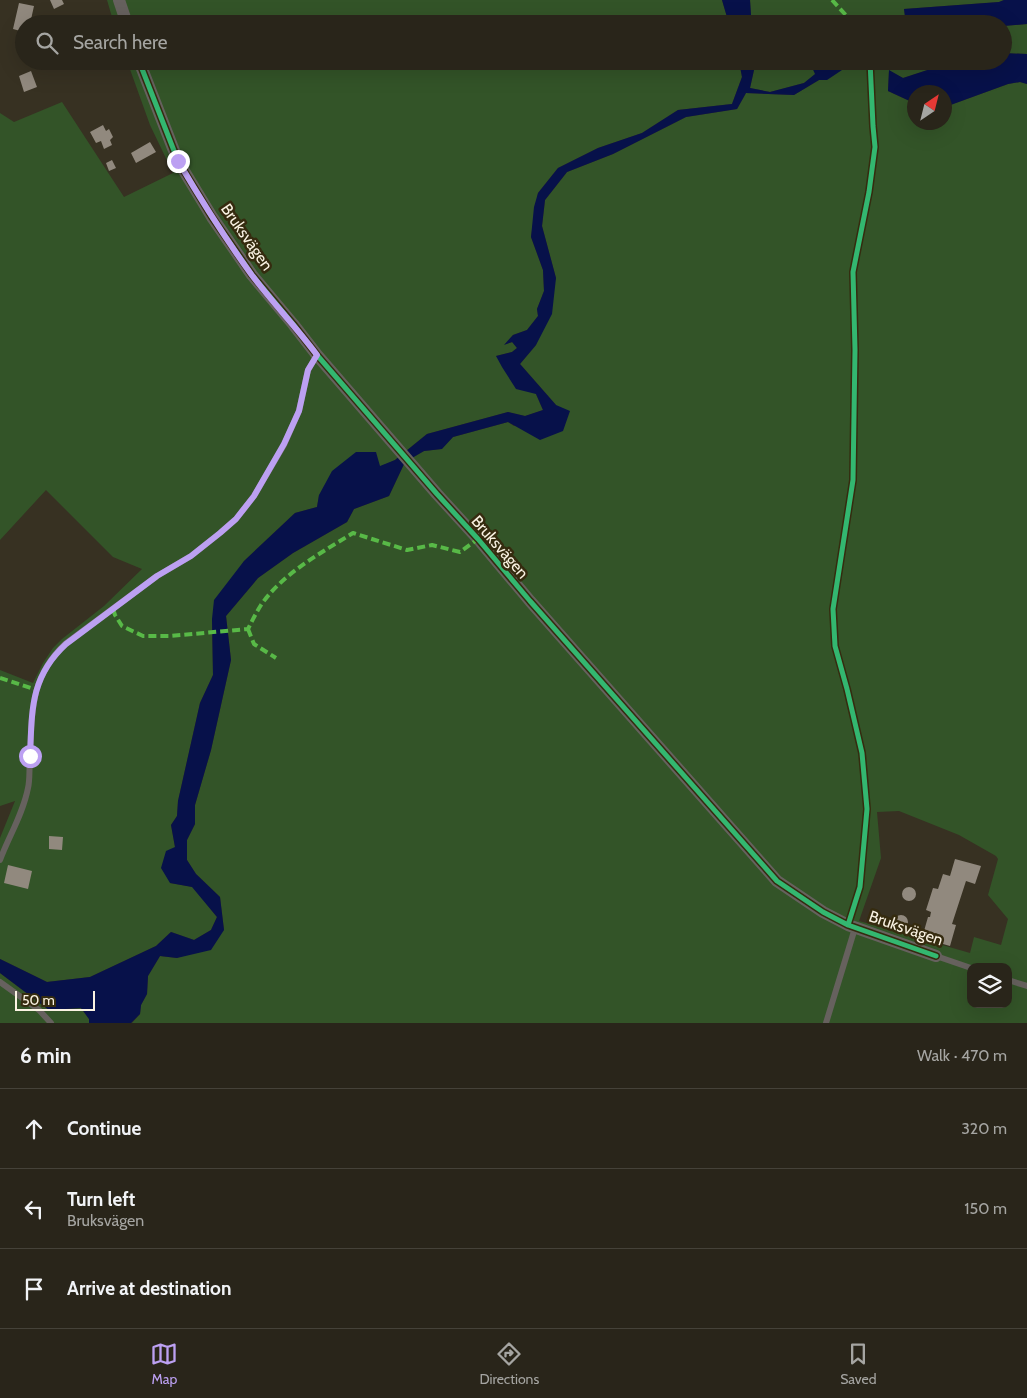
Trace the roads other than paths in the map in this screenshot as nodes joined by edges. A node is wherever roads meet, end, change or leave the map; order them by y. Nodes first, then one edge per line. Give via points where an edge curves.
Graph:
1 (120, 0) edge
2 (124, 15) edge
3 (143, 70) edge
4 (317, 355) junction
5 (0, 860) edge
6 (855, 928) junction
7 (936, 956) joint
8 (967, 967) edge
9 (1012, 981) edge
10 (0, 982) edge
11 (1027, 986) edge
12 (51, 1023) edge
13 (826, 1023) edge

1 - 2 street
3 - 4 street, Bruksvägen via 178,161 212,217 252,275
4 - 5 lane via 308,370 299,411 284,444 254,496 236,519 191,556 157,576 53,655 32,704 29,787
4 - 6 street, Bruksvägen via 777,881 823,912
6 - 7 street, Bruksvägen
6 - 13 lane
7 - 8 lane, Bruksvägen
9 - 11 lane
10 - 12 lane via 39,1010

